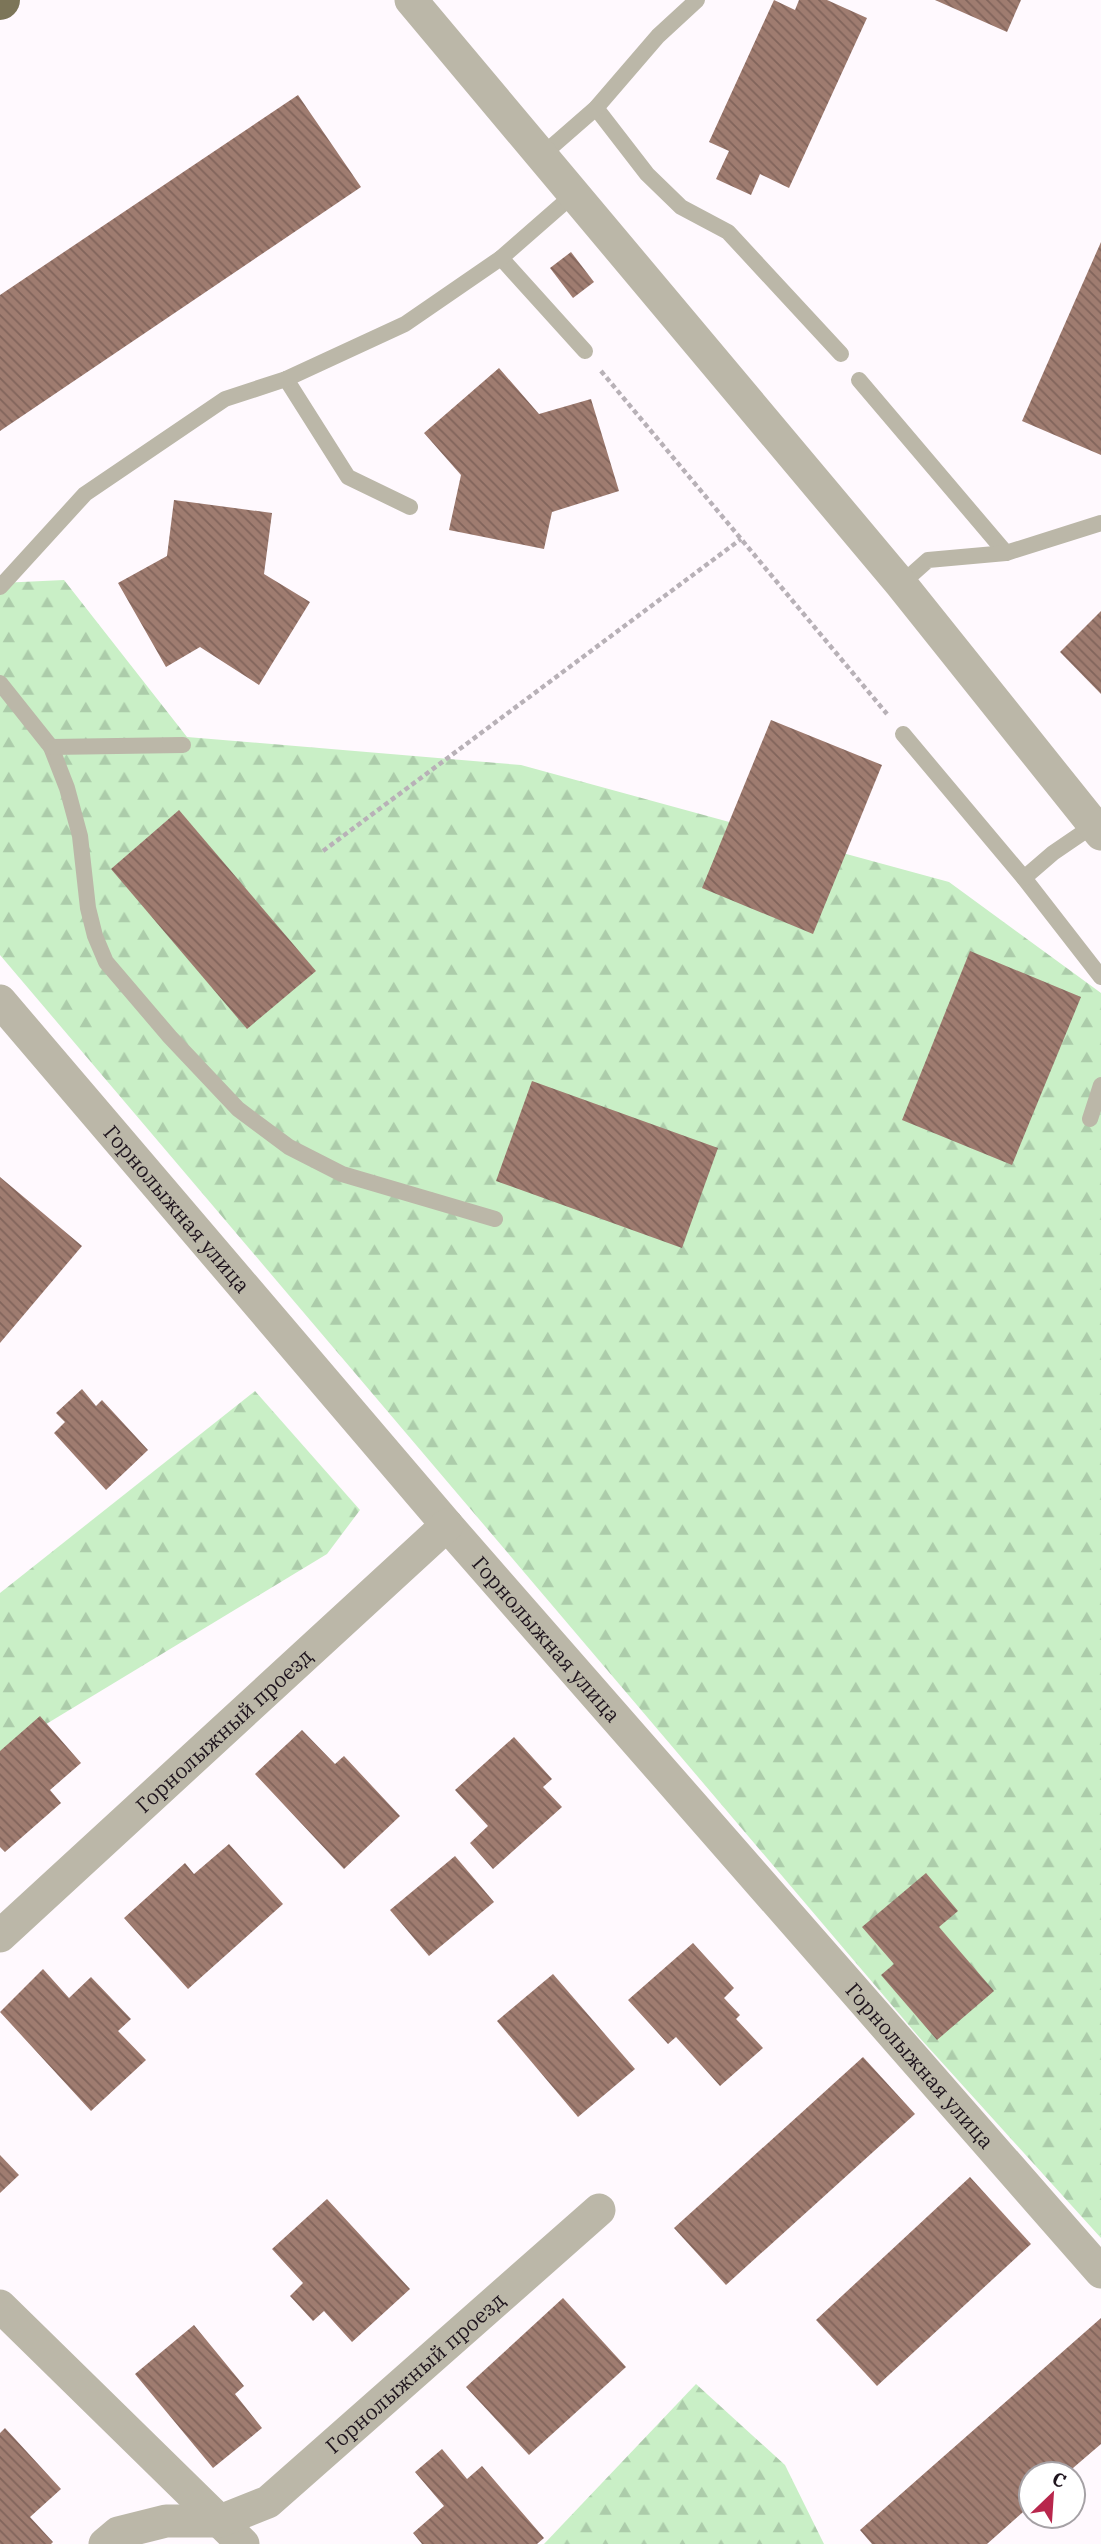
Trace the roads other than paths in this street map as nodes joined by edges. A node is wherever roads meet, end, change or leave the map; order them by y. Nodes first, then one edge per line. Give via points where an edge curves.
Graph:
1 (411, 0) edge
2 (696, 0) edge
3 (596, 108) junction
4 (541, 156) junction
5 (573, 195) junction
6 (501, 258) junction
7 (585, 351) road end
8 (841, 354) dead end
9 (286, 379) junction
10 (859, 380) dead end
11 (410, 507) dead end
12 (1100, 522) edge
13 (1006, 553) junction
14 (901, 584) junction
15 (0, 587) edge
16 (0, 683) edge
17 (903, 734) road end
18 (183, 745) dead end
19 (51, 747) junction
20 (1097, 830) edge
21 (1024, 878) junction
22 (1101, 977) edge
23 (0, 1001) edge
24 (1101, 1085) edge
25 (1090, 1119) dead end
26 (495, 1219) dead end
27 (447, 1525) junction
28 (0, 1936) edge
29 (599, 2210) dead end
30 (1101, 2272) edge
31 (0, 2306) edge
32 (220, 2521) junction
33 (105, 2544) edge
34 (243, 2544) edge

1 - 4 street
2 - 3 lane
3 - 4 lane
3 - 8 lane via 647,174 681,207 728,232
4 - 5 street
5 - 6 lane
5 - 14 street
6 - 7 lane
6 - 9 lane via 405,324
9 - 11 lane via 348,477
9 - 15 lane via 225,399 85,494
10 - 13 lane
12 - 13 lane
13 - 14 lane via 928,559
14 - 20 street
16 - 19 lane
17 - 21 lane
18 - 19 lane
19 - 26 lane via 80,836 95,936 106,962 170,1037 238,1109 289,1147 342,1174
20 - 21 lane via 1053,853
21 - 22 lane
23 - 27 street, Горнолыжная улица
24 - 25 lane
27 - 28 street, Горнолыжный проезд
27 - 30 street, Горнолыжная улица
29 - 32 street, Горнолыжный проезд via 268,2502
31 - 32 street
32 - 33 street, Горнолыжный проезд via 166,2521 118,2533
32 - 34 street

